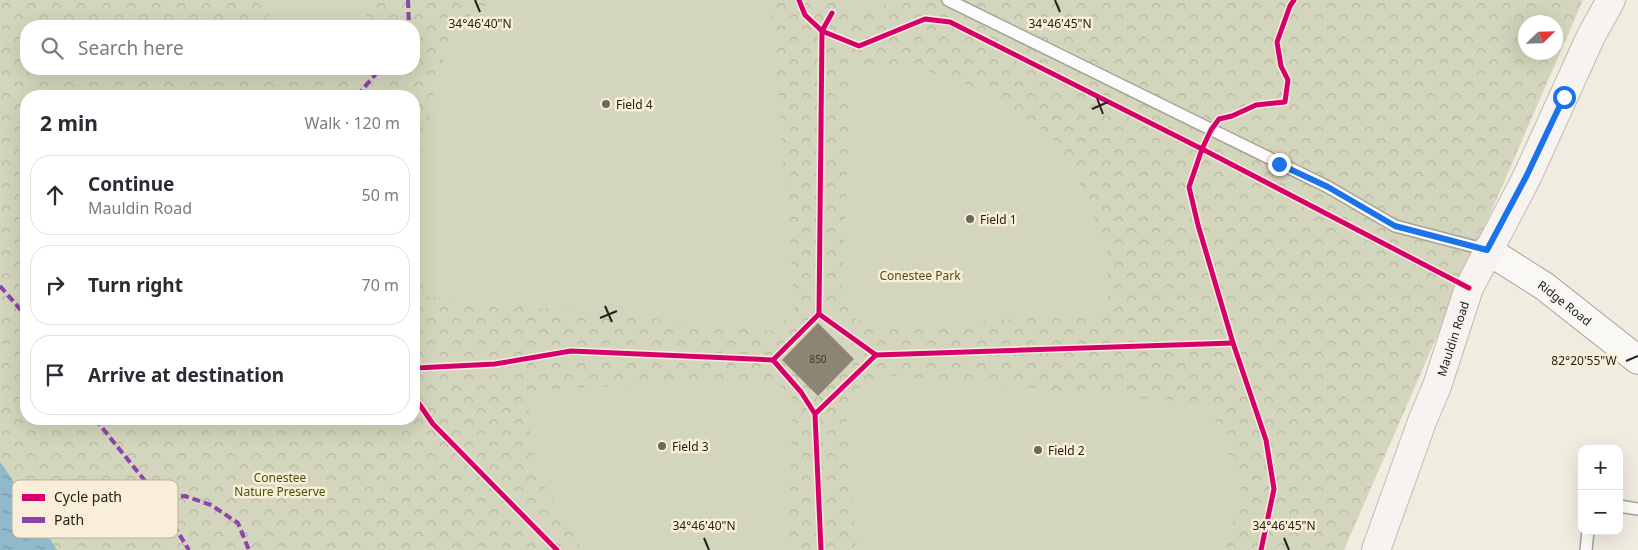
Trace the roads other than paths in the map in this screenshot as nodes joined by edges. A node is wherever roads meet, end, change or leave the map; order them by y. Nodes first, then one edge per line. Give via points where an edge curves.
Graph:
1 (948, 0) edge
2 (1611, 0) edge
3 (1487, 250) junction
4 (1638, 360) edge
5 (1623, 507) edge
6 (1638, 509) edge
7 (1588, 535) edge
8 (1376, 550) edge
9 (1586, 550) edge

1 - 3 lane via 1328,187 1395,226
2 - 3 main road, Mauldin Road via 1526,177
3 - 4 street, Ridge Road via 1544,286
3 - 8 main road, Mauldin Road via 1468,288 1437,386
5 - 6 lane
7 - 9 lane

